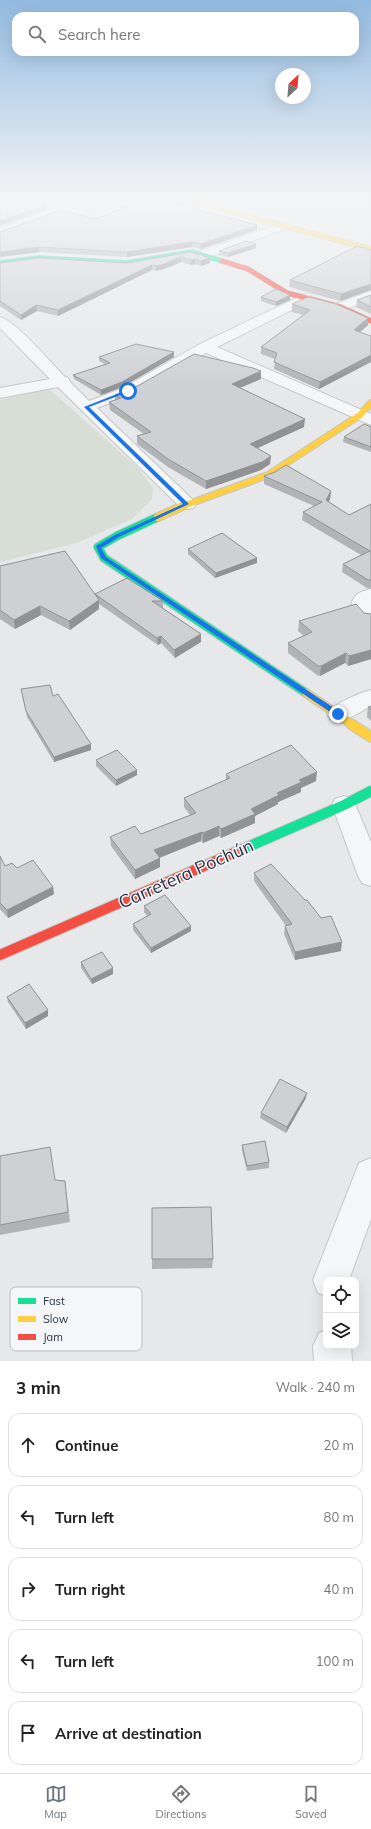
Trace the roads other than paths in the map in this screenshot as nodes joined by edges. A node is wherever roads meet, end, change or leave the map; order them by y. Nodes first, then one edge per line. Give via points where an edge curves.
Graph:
1 (230, 264) edge
2 (371, 295) edge
3 (305, 298) junction
4 (341, 307) junction
5 (0, 321) edge
6 (371, 321) edge
7 (205, 347) junction
8 (63, 382) junction
9 (0, 392) edge
10 (371, 403) edge
11 (86, 407) junction
12 (366, 418) edge
13 (187, 504) junction
14 (371, 595) edge
15 (371, 617) edge
16 (371, 697) edge
17 (338, 714) junction
18 (371, 737) edge
19 (371, 791) edge
20 (344, 805) junction
21 (371, 876) edge
22 (0, 955) edge
23 (371, 1174) edge
24 (332, 1277) edge
25 (332, 1349) edge
26 (333, 1361) edge

1 - 3 street via 248,269 287,293
2 - 4 street
3 - 4 street
3 - 7 street
4 - 6 street
5 - 8 street
7 - 11 street via 128,391
7 - 12 street
8 - 9 street
8 - 11 street
10 - 12 street
11 - 13 street
12 - 13 street via 268,475
13 - 17 street via 98,547 104,558
14 - 15 street via 362,599 360,607
16 - 17 street
17 - 18 street
19 - 20 street, Carretera Pochún
20 - 21 street
20 - 22 street, Carretera Pochún
23 - 24 street
25 - 26 street

